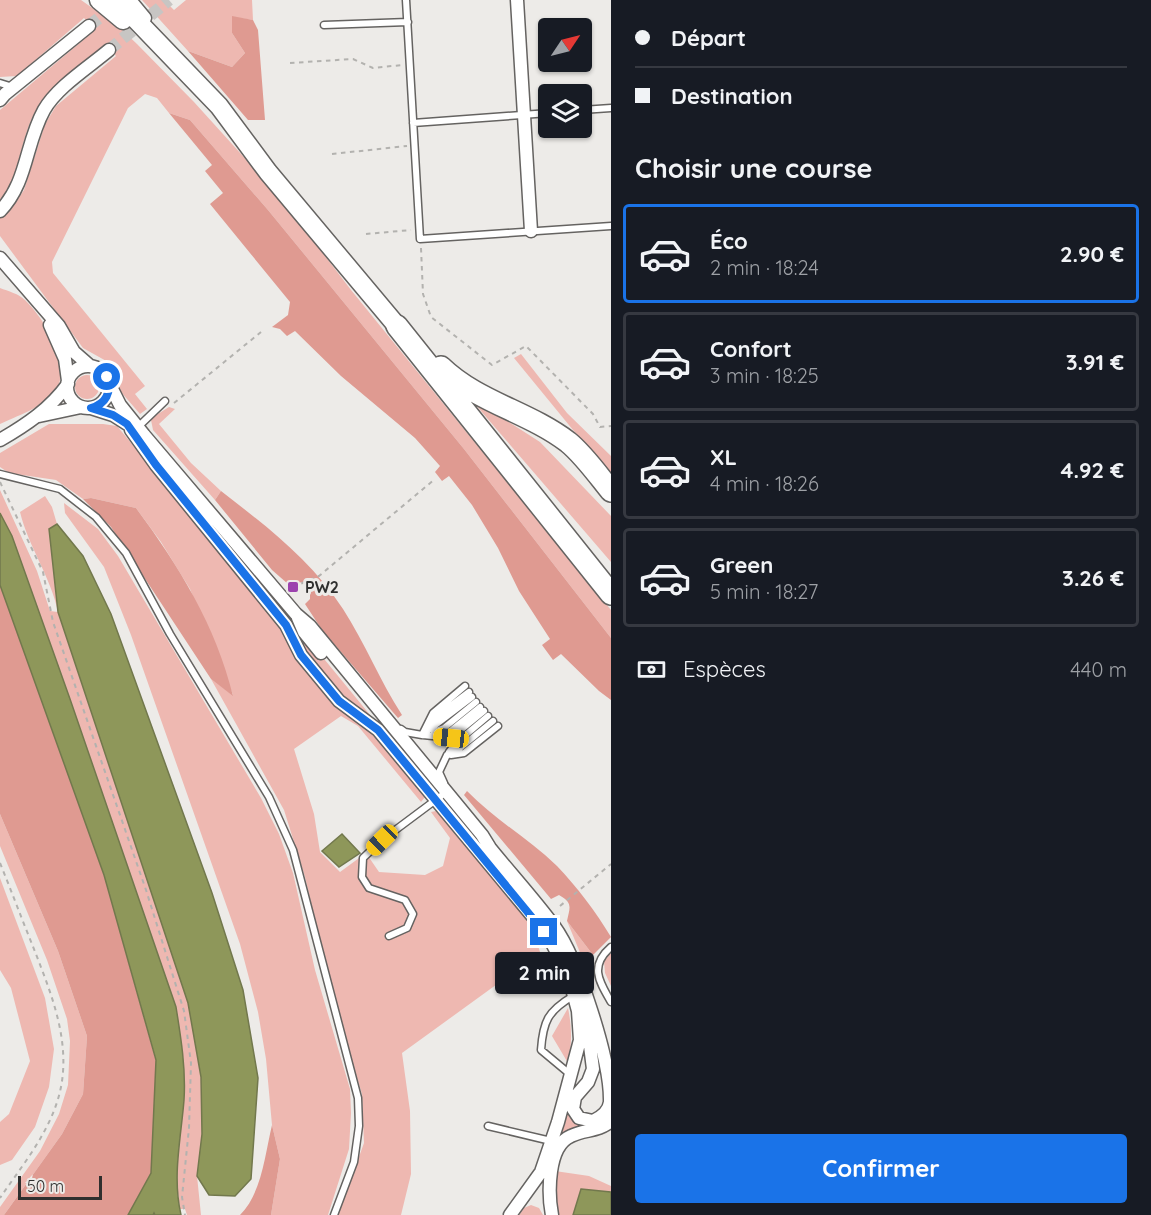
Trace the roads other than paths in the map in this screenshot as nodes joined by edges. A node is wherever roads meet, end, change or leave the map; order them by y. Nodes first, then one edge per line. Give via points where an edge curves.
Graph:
1 (99, 0) edge
2 (117, 0) edge
3 (130, 0) edge
4 (406, 0) edge
5 (412, 0) edge
6 (517, 0) edge
7 (408, 22) junction
8 (324, 25) dead end
9 (89, 26) tunnel mouth
10 (109, 50) tunnel mouth
11 (4, 92) edge
12 (219, 106) junction
13 (611, 108) edge
14 (592, 109) edge
15 (538, 113) edge
16 (524, 114) junction
17 (413, 123) junction
18 (268, 172) junction
19 (0, 211) edge
20 (611, 226) edge
21 (531, 231) junction
22 (0, 258) edge
23 (39, 306) junction
24 (397, 326) junction
25 (90, 366) junction
26 (68, 382) junction
27 (109, 384) junction
28 (165, 401) dead end
29 (86, 407) junction
30 (38, 416) junction
31 (136, 429) junction
32 (0, 440) edge
33 (0, 474) edge
34 (611, 491) edge
35 (611, 594) edge
36 (296, 614) junction
37 (481, 706) junction
38 (384, 716) junction
39 (422, 735) junction
40 (447, 755) junction
41 (441, 797) junction
42 (389, 936) dead end
43 (611, 947) edge
44 (582, 983) junction
45 (574, 996) junction
46 (611, 1002) edge
47 (611, 1072) edge
48 (571, 1075) junction
49 (575, 1097) junction
50 (562, 1107) junction
51 (611, 1121) edge
52 (488, 1126) dead end
53 (551, 1142) junction
54 (334, 1215) edge
55 (509, 1215) edge
56 (552, 1215) edge

1 - 18 main road via 136,31
2 - 12 main road
3 - 12 street
4 - 5 lane
4 - 7 lane
6 - 16 street
7 - 8 lane
7 - 17 lane
9 - 11 street
10 - 19 street via 46,107 19,184
12 - 18 main road
13 - 14 lane
15 - 16 lane
16 - 17 lane
16 - 21 street
17 - 21 lane via 420,239
18 - 24 main road
20 - 21 lane
22 - 23 street
23 - 25 street via 59,326 74,352
23 - 26 street via 65,358
24 - 34 highway via 463,385 569,443
24 - 35 highway
25 - 26 street via 77,370
25 - 27 street via 102,372
26 - 29 street via 72,400
26 - 30 street via 58,398
27 - 29 street via 103,402
27 - 31 street
28 - 31 lane
29 - 30 street
29 - 31 street via 113,415
30 - 32 street
31 - 36 street via 162,454
31 - 41 street via 156,465 286,625 301,655 331,692 378,730
33 - 54 lane via 60,489 96,517 126,554 269,797 293,850 358,1098 354,1162
36 - 38 street
36 - 41 street via 304,632
37 - 39 lane
37 - 39 lane via 448,733
37 - 39 lane via 433,713
37 - 40 lane
37 - 40 lane via 464,753
38 - 39 lane via 405,732
38 - 41 street
40 - 41 lane via 440,772
41 - 42 lane via 363,858 362,877 369,888 405,900 413,914 407,928
41 - 44 street via 554,926
41 - 45 street via 553,945
43 - 46 lane via 602,955 598,980
44 - 47 street
44 - 49 street via 593,1069
45 - 48 street via 580,1040
45 - 48 lane via 556,1006 544,1025 541,1050
47 - 49 street via 610,1103 599,1119 579,1118 573,1109
48 - 50 street
49 - 50 lane
50 - 53 street
51 - 56 street via 596,1131 567,1137 558,1149 549,1178
52 - 53 lane
53 - 55 street via 541,1172

